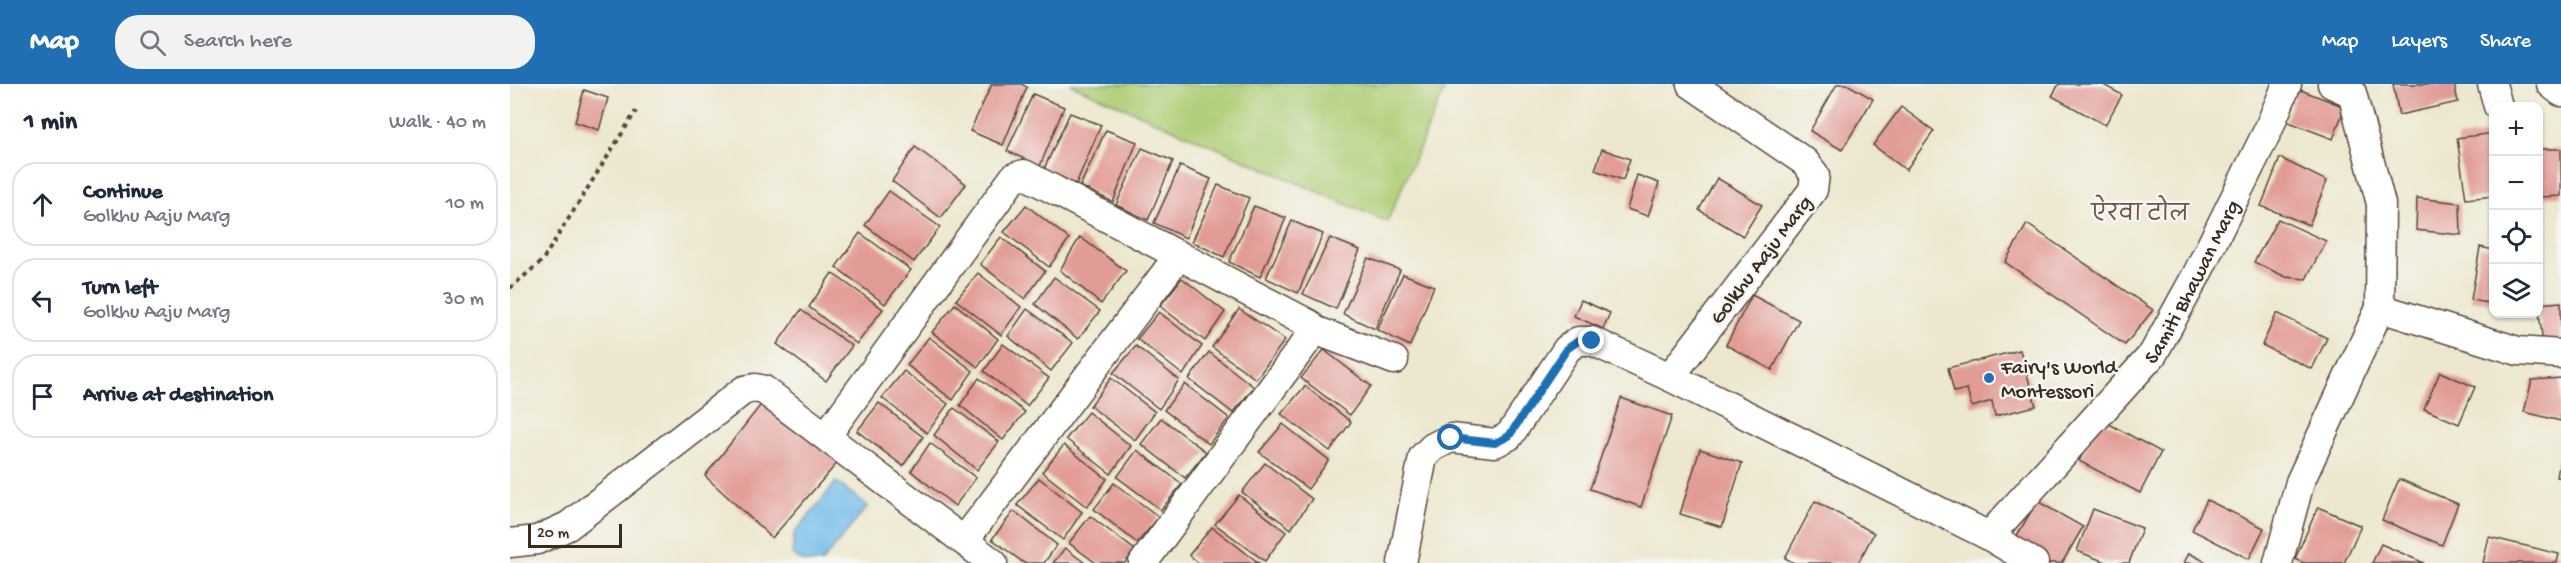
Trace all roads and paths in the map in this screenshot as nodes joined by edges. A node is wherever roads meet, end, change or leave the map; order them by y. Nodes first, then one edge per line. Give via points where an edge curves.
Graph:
1 (1691, 84) edge
2 (2287, 84) edge
3 (2492, 84) edge
4 (2552, 84) edge
5 (2349, 87) edge
6 (2561, 93) edge
7 (2497, 102) edge
8 (636, 111) dead end
9 (1179, 255) junction
10 (510, 288) edge
11 (2380, 308) junction
12 (1312, 329) junction
13 (2561, 354) edge
14 (1394, 360) dead end
15 (1670, 377) junction
16 (826, 435) junction
17 (1989, 536) junction
18 (964, 540) junction
19 (510, 543) edge
20 (993, 563) edge
21 (1143, 563) edge
22 (1402, 563) edge
23 (2034, 563) edge
24 (2278, 563) edge

1 - 15 street, Golkhu Aaju Marg via 1805,162 1815,175 1813,190
2 - 17 street, Samiti Bhawan Marg via 2197,274 2152,354
3 - 7 street
4 - 6 street
5 - 11 street via 2380,204
8 - 10 path via 542,261
9 - 12 street
9 - 16 street via 1019,174
9 - 18 street
11 - 13 street via 2517,351
11 - 24 street via 2300,482
12 - 14 street
12 - 21 street
15 - 17 street
15 - 22 street via 1592,341 1578,341 1567,349 1509,436 1495,443 1451,438 1423,457
16 - 18 street
16 - 19 street via 764,390 744,390 568,526 537,540
17 - 23 street
18 - 20 street

